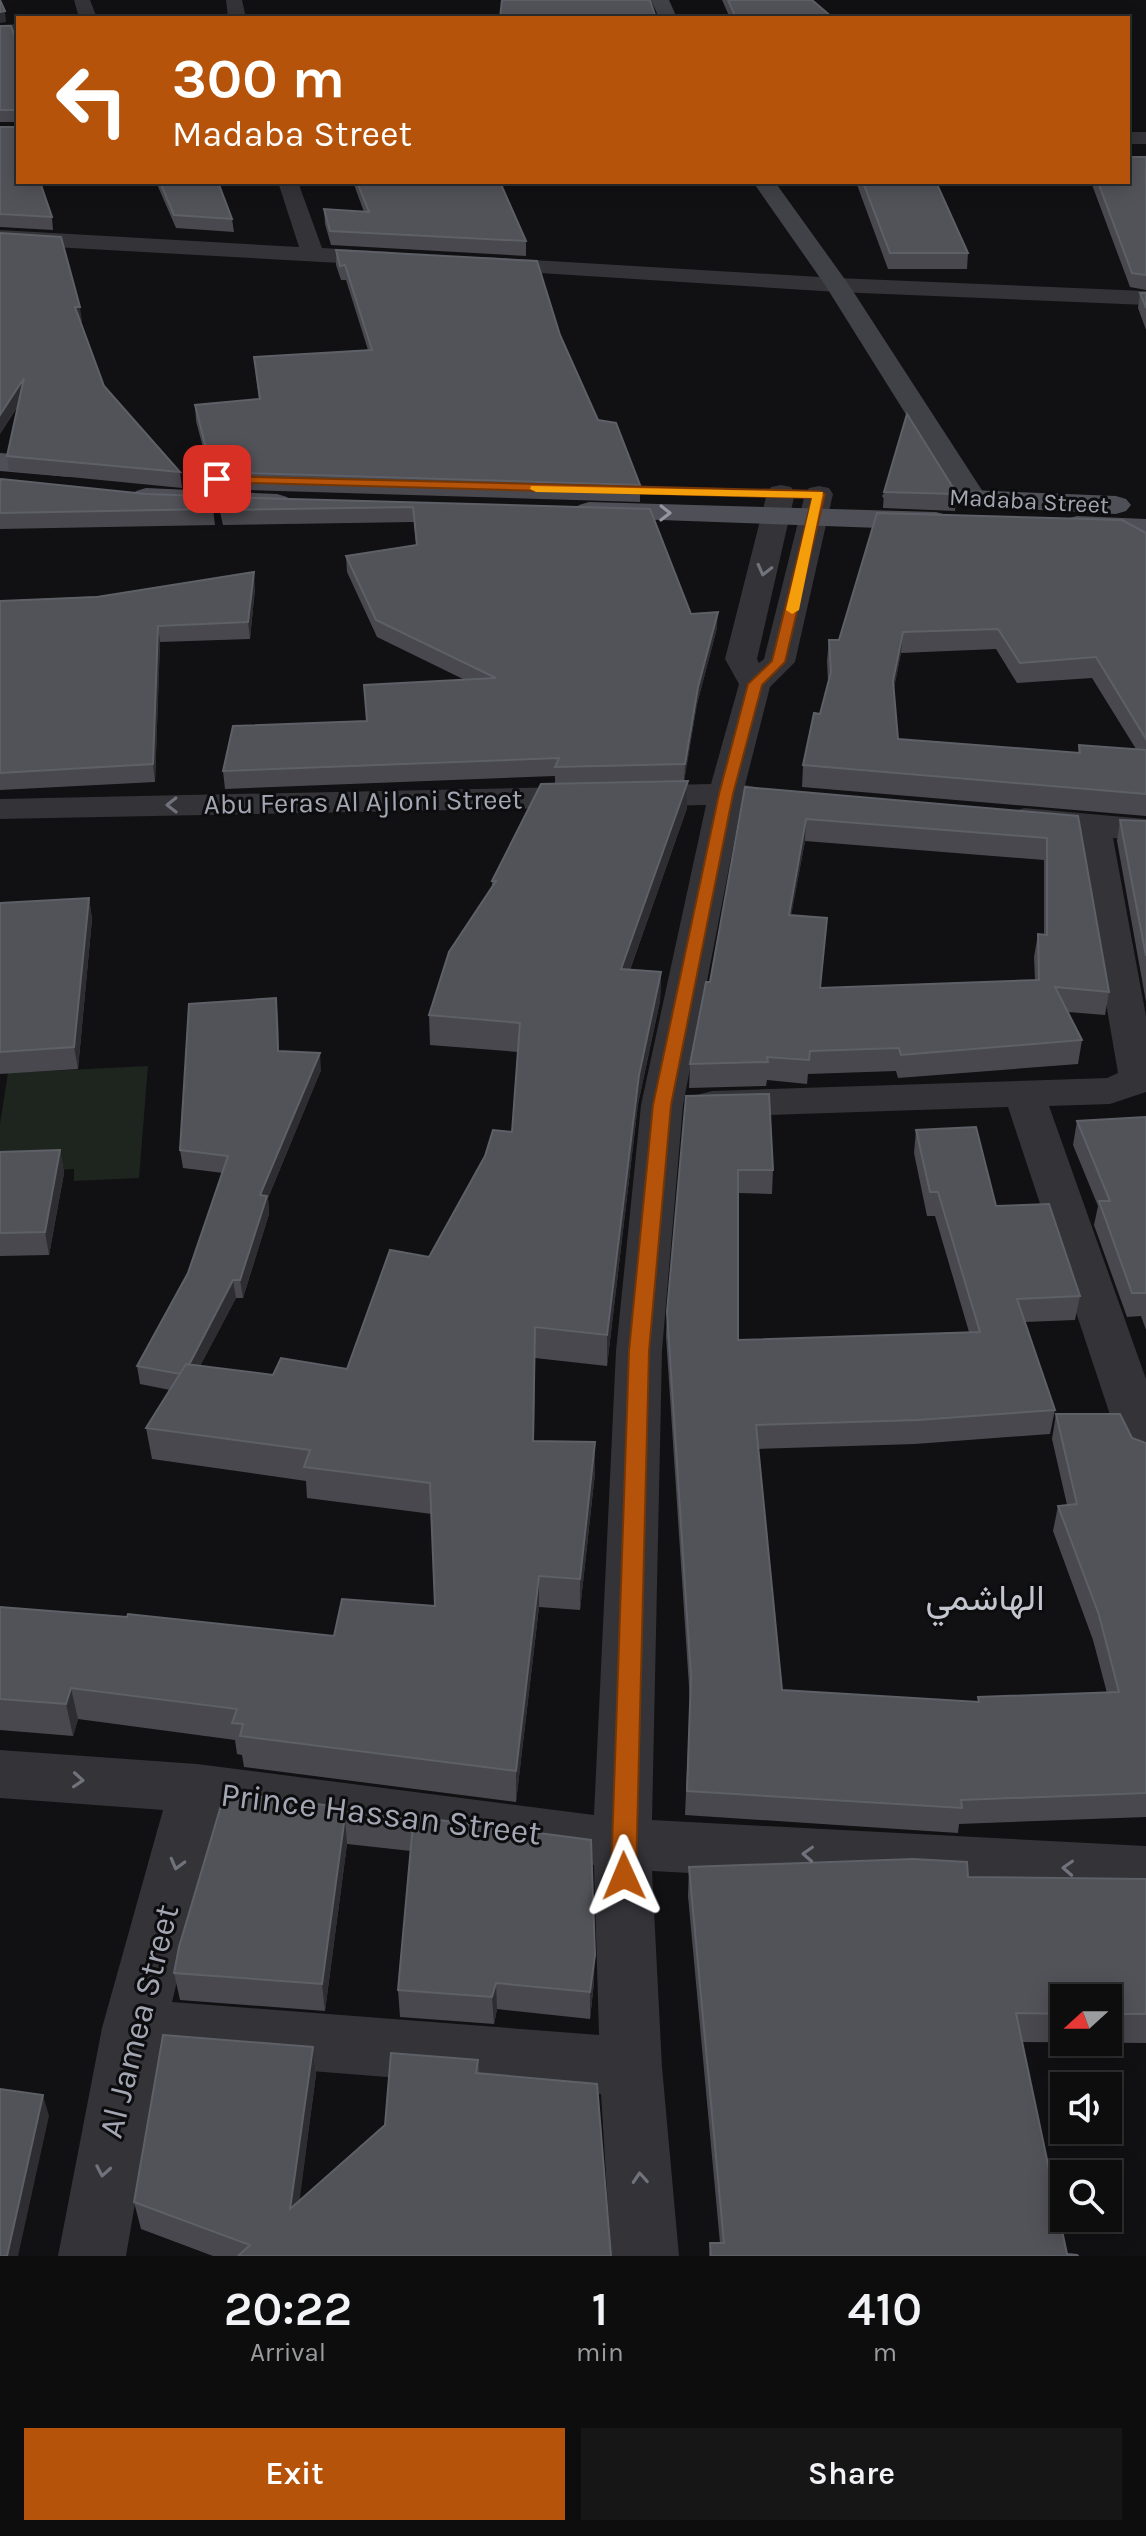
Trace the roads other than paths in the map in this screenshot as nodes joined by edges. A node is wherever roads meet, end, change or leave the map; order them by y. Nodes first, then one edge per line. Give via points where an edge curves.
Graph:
1 (289, 184) edge
2 (765, 184) edge
3 (0, 237) edge
4 (313, 254) junction
5 (424, 261) edge
6 (455, 263) edge
7 (837, 285) junction
8 (1146, 298) edge
9 (0, 462) edge
10 (0, 482) edge
11 (127, 484) edge
12 (300, 494) edge
13 (972, 498) junction
14 (565, 500) edge
15 (779, 504) junction
16 (818, 506) junction
17 (1144, 524) edge
18 (755, 684) junction
19 (726, 794) junction
20 (790, 799) edge
21 (0, 809) edge
22 (997, 817) edge
23 (1093, 825) junction
24 (1146, 830) edge
25 (1024, 1094) junction
26 (662, 1105) junction
27 (1146, 1448) edge
28 (0, 1774) edge
29 (197, 1788) junction
30 (622, 1844) junction
31 (1146, 1872) edge
32 (133, 2028) junction
33 (631, 2067) junction
34 (92, 2256) edge
35 (645, 2256) edge

1 - 4 street
2 - 7 street
3 - 4 street
4 - 5 street
6 - 7 street
7 - 8 street
7 - 13 street
9 - 10 main road via 91,481
11 - 12 main road
13 - 16 main road, Madaba Street
13 - 17 main road, Madaba Street
14 - 15 main road, Madaba Street
15 - 16 main road, Madaba Street
15 -> 18 street via 741,659
16 - 17 main road, Madaba Street
16 - 18 street via 779,662
18 - 19 street
19 - 20 street, Abu Feras Al Ajloni Street
19 -> 21 street, Abu Feras Al Ajloni Street
19 - 26 street
22 - 23 street
23 - 24 street
23 - 25 street via 1137,1079 1110,1091
25 - 26 street
25 - 27 street
26 - 30 street via 639,1351
28 -> 29 street, Prince Hassan Street
29 - 30 street, Prince Hassan Street
29 -> 32 street, Al Jamea Street
31 -> 30 street, Prince Hassan Street
30 - 33 street
32 - 33 street
32 -> 34 street, Al Jamea Street via 103,2169
35 -> 33 street

